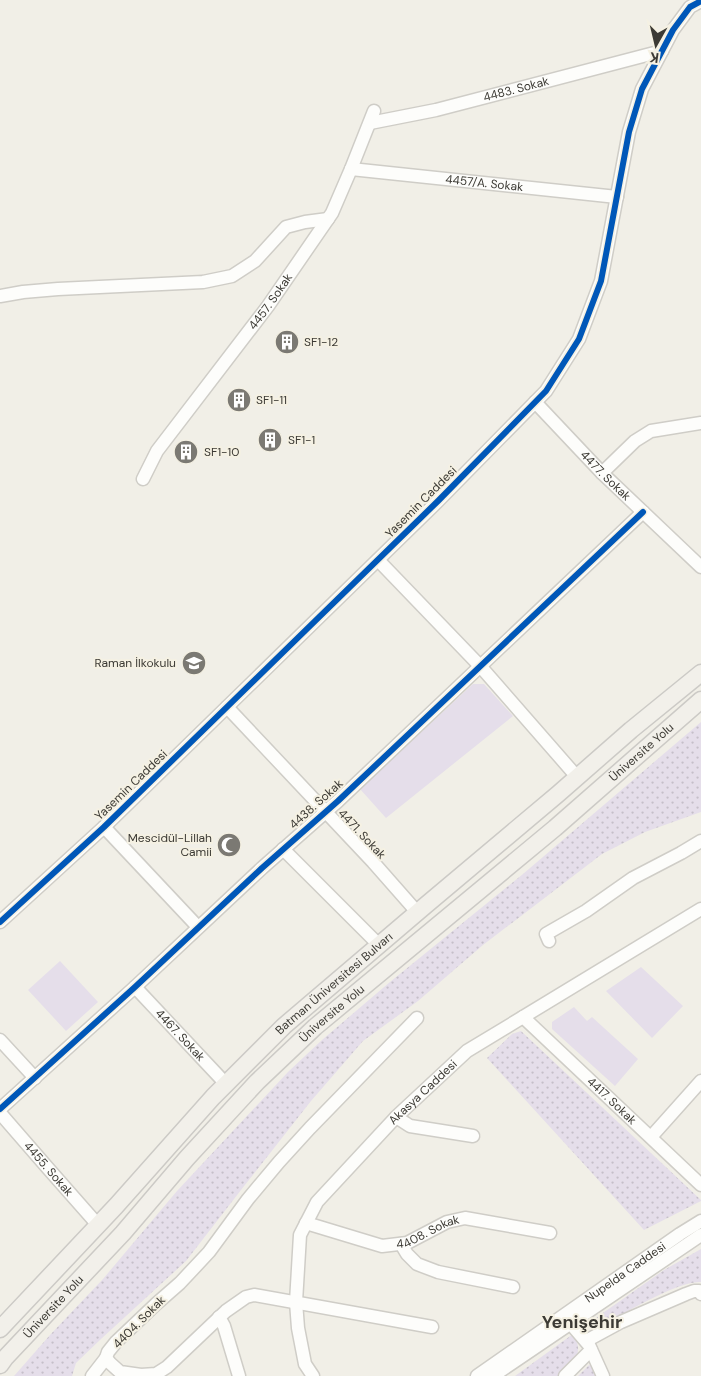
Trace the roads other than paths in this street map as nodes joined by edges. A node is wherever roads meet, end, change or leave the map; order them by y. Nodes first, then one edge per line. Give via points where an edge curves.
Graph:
1 (701, 1) edge
2 (662, 51) junction
3 (372, 117) joint
4 (352, 168) junction
5 (617, 197) junction
6 (328, 218) junction
7 (0, 296) edge
8 (535, 402) junction
9 (701, 423) edge
10 (602, 473) junction
11 (143, 478) dead end
12 (643, 512) junction
13 (378, 560) junction
14 (701, 567) edge
15 (481, 667) junction
16 (701, 673) edge
17 (701, 700) edge
18 (227, 707) junction
19 (578, 776) junction
20 (325, 811) junction
21 (104, 827) junction
22 (701, 841) edge
23 (283, 849) junction
24 (701, 909) edge
25 (417, 912) junction
26 (0, 922) edge
27 (198, 927) junction
28 (549, 941) dead end
29 (379, 945) junction
30 (135, 987) junction
31 (523, 1017) junction
32 (416, 1018) dead end
33 (0, 1040) edge
34 (35, 1078) junction
35 (701, 1081) edge
36 (226, 1084) junction
37 (0, 1111) edge
38 (396, 1117) junction
39 (473, 1136) dead end
40 (651, 1136) junction
41 (701, 1185) edge
42 (701, 1221) edge
43 (306, 1222) junction
44 (98, 1225) junction
45 (550, 1234) dead end
46 (701, 1235) edge
47 (401, 1244) junction
48 (513, 1287) dead end
49 (701, 1294) edge
50 (296, 1302) junction
51 (219, 1317) junction
52 (567, 1319) junction
53 (432, 1327) dead end
54 (0, 1329) edge
55 (589, 1345) junction
56 (106, 1358) junction
57 (0, 1366) edge
58 (92, 1376) edge
59 (239, 1376) edge
60 (313, 1376) edge
61 (477, 1376) edge
62 (493, 1376) edge
63 (565, 1376) edge
64 (603, 1376) edge

1 - 2 street, Yasemin Caddesi via 690,7
2 - 3 street, 4483. Sokak via 436,110
2 - 5 street, Yasemin Caddesi via 642,89 628,132
3 - 4 street, 4457. Sokak
4 - 5 street, 4457/A. Sokak
4 - 6 street, 4457. Sokak
5 - 8 street, Yasemin Caddesi via 601,281 579,339 546,391
6 - 7 street via 286,226 255,261 232,276 204,282 58,289
6 - 11 street, 4457. Sokak via 268,306 157,451
8 - 10 street, 4477. Sokak
8 - 13 street, Yasemin Caddesi
9 - 10 street via 651,431 635,441
10 - 12 street, 4477. Sokak
12 - 14 street, 4477. Sokak
12 - 15 street, 4438. Sokak
13 - 15 street
13 - 18 street, Yasemin Caddesi
15 - 19 street
15 - 20 street, 4438. Sokak
16 - 19 main road, Batman Üniversitesi Bulvarı
17 - 57 main road, Üniversite Yolu via 555,828 314,1027 257,1082
18 - 20 street, 4471. Sokak
18 - 21 street, Yasemin Caddesi
19 - 25 main road, Batman Üniversitesi Bulvarı
20 - 23 street, 4438. Sokak
20 - 25 street, 4471. Sokak
21 - 26 street, Yasemin Caddesi
21 - 27 street
22 - 28 street via 633,878 546,934
23 - 27 street, 4438. Sokak
23 - 29 street
24 - 31 street, Akasya Caddesi
25 - 29 main road, Batman Üniversitesi Bulvarı
27 - 30 street, 4438. Sokak
29 - 36 main road, Batman Üniversitesi Bulvarı via 284,1026
30 - 34 street, 4438. Sokak
30 - 36 street, 4467. Sokak
31 - 38 street, Akasya Caddesi via 467,1051
31 - 40 street, 4417. Sokak
32 - 56 street, 4404. Sokak via 279,1162 209,1252 116,1342
33 - 34 street
34 - 37 street, 4438. Sokak
35 - 40 street
36 - 44 main road, Batman Üniversitesi Bulvarı
37 - 44 street, 4455. Sokak
38 - 39 street via 410,1126
38 - 43 street, Akasya Caddesi via 317,1202
40 - 41 street, 4417. Sokak
42 - 52 street, Nupelda Caddesi
43 - 47 street, 4408. Sokak via 382,1246
43 - 50 street, Akasya Caddesi via 300,1235
44 - 54 main road, Batman Üniversitesi Bulvarı
45 - 47 street, 4408. Sokak via 465,1218 447,1222
46 - 52 street, Nupelda Caddesi
47 - 48 street via 417,1264 438,1272
49 - 55 street via 694,1291 621,1322
50 - 51 street, 4404. Sokak via 254,1295 246,1297
50 - 53 street, 4404. Sokak
50 - 60 street, Akasya Caddesi via 305,1364
51 - 56 street, 4404. Sokak via 156,1374 120,1372
51 - 59 street
52 - 55 street
52 - 61 street, Nupelda Caddesi
52 - 62 street, Nupelda Caddesi
55 - 63 street
55 - 64 street
56 - 58 street

